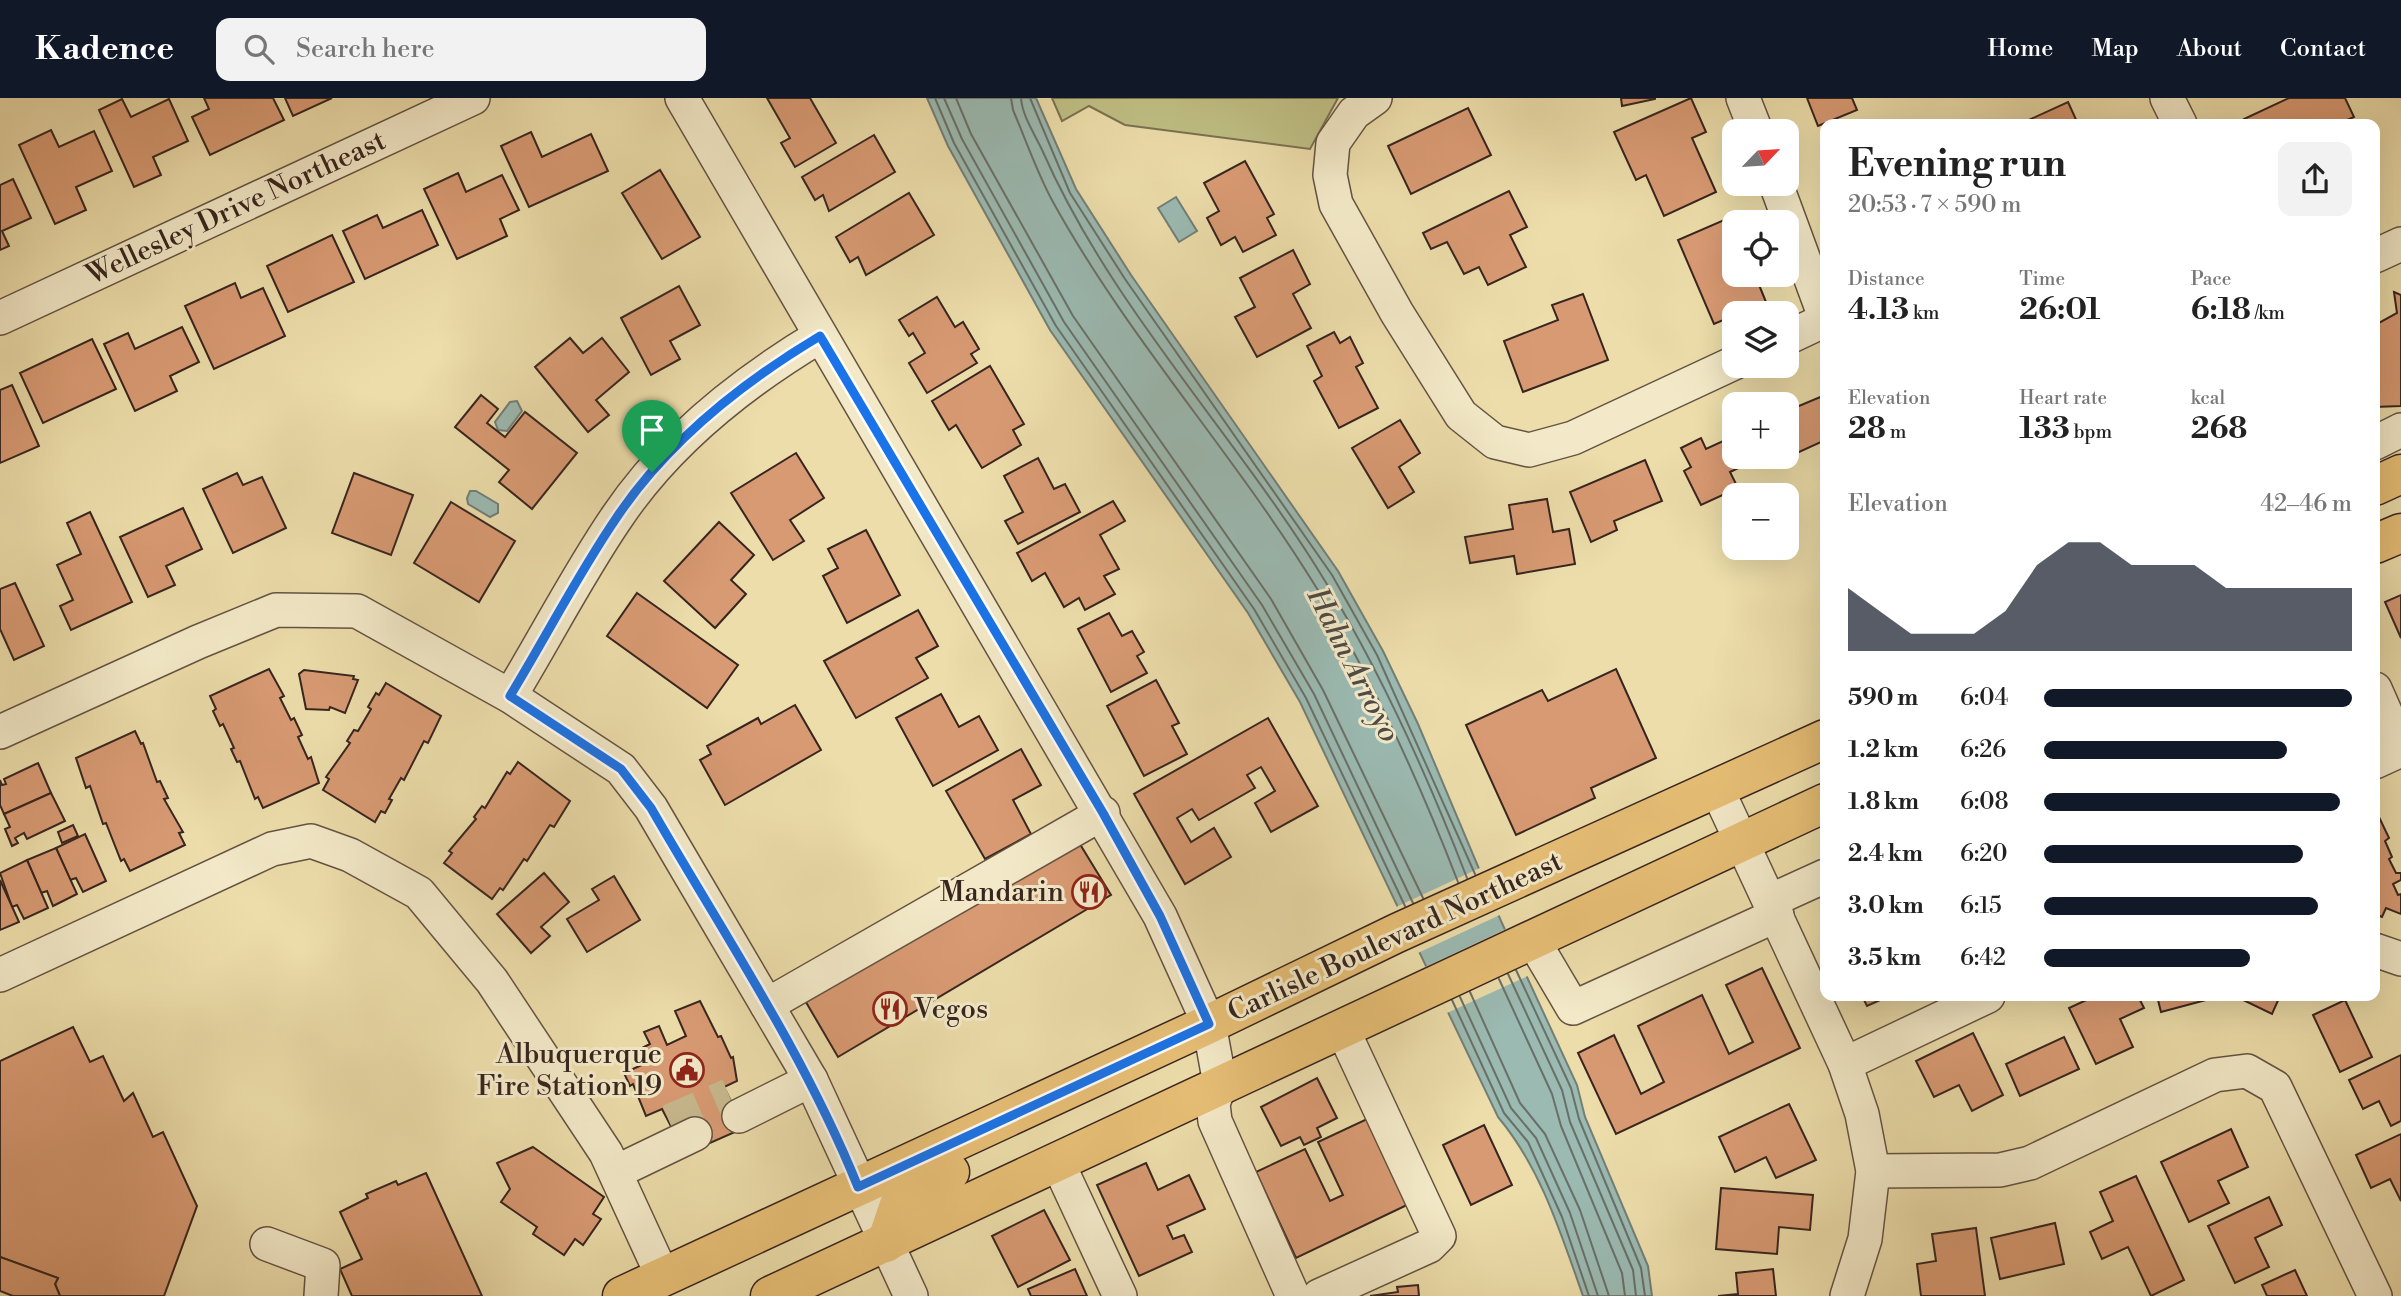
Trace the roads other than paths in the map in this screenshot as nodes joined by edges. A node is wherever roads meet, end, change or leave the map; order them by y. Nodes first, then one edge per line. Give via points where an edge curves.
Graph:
1 (473, 98) edge
2 (682, 98) edge
3 (1375, 98) edge
4 (1743, 98) edge
5 (2167, 98) edge
6 (1751, 119) edge
7 (2178, 119) edge
8 (1780, 196) edge
9 (2401, 244) edge
10 (2380, 254) edge
11 (1820, 304) edge
12 (0, 317) edge
13 (1820, 321) edge
14 (1799, 332) edge
15 (820, 336) junction
16 (1722, 369) edge
17 (2401, 430) edge
18 (2380, 440) edge
19 (2401, 474) edge
20 (2380, 484) edge
21 (2401, 533) edge
22 (2380, 542) edge
23 (510, 696) junction
24 (2380, 701) edge
25 (0, 732) edge
26 (1820, 742) edge
27 (2401, 749) edge
28 (2380, 760) edge
29 (1717, 789) junction
30 (1820, 805) edge
31 (1103, 813) junction
32 (1743, 842) junction
33 (1820, 879) edge
34 (1774, 908) junction
35 (1527, 945) junction
36 (2380, 952) edge
37 (2401, 959) edge
38 (0, 975) edge
39 (1977, 1001) edge
40 (767, 1005) junction
41 (1209, 1024) junction
42 (1342, 1028) junction
43 (1845, 1063) junction
44 (806, 1070) junction
45 (1220, 1084) junction
46 (734, 1106) tunnel mouth
47 (1014, 1115) junction
48 (682, 1128) tunnel mouth
49 (1056, 1161) junction
50 (611, 1163) junction
51 (1873, 1171) junction
52 (858, 1187) junction
53 (886, 1243) junction
54 (267, 1244) dead end
55 (663, 1277) junction
56 (791, 1292) edge
57 (321, 1296) edge
58 (622, 1296) edge
59 (911, 1296) edge
60 (1120, 1296) edge
61 (1293, 1296) edge
62 (1319, 1296) edge
63 (1847, 1296) edge
64 (2375, 1296) edge

1 - 12 street, Wellesley Drive Northeast
2 - 15 street
3 - 16 street via 1354,113 1333,144 1330,175 1336,204 1461,415 1495,442 1529,450 1573,438
4 - 6 street
5 - 7 street
8 - 11 street
9 - 10 street
13 - 14 street
15 - 23 street via 688,432 652,472 618,515
15 - 31 street
17 - 18 street
19 - 20 main road
21 - 22 main road
23 - 25 street via 357,611 276,610
23 - 40 street via 621,769 651,808
24 - 27 street
26 - 29 main road, Carlisle Boulevard Northeast
27 - 28 street
29 - 32 street
29 - 41 main road, Carlisle Boulevard Northeast
30 - 32 main road
31 - 40 street
31 - 41 street via 1160,916
32 - 34 street
32 - 35 main road
33 - 34 street
34 - 35 street via 1573,1008
34 - 43 street
35 - 42 main road
36 - 37 street
38 - 50 street via 272,849 311,841 350,855 419,893 492,981
39 - 43 street
40 - 44 street
41 - 45 street
41 - 47 main road, Carlisle Boulevard Northeast
42 - 45 main road
42 - 62 street via 1439,1236 1429,1246
43 - 51 street via 1862,1114
44 - 46 street
44 - 52 street
45 - 49 main road
45 - 61 street via 1213,1104 1215,1121
47 - 52 main road, Carlisle Boulevard Northeast
47 - 53 main road via 954,1171 902,1196
48 - 50 street
49 - 53 main road
49 - 60 street
50 - 55 street
51 - 63 street via 1866,1239
51 - 64 street via 2000,1170 2030,1163 2215,1075 2248,1071 2276,1087
52 - 53 street
52 - 55 main road, Carlisle Boulevard Northeast
53 - 56 main road
53 - 59 street
54 - 57 street via 323,1265
55 - 58 main road, Carlisle Boulevard Northeast

